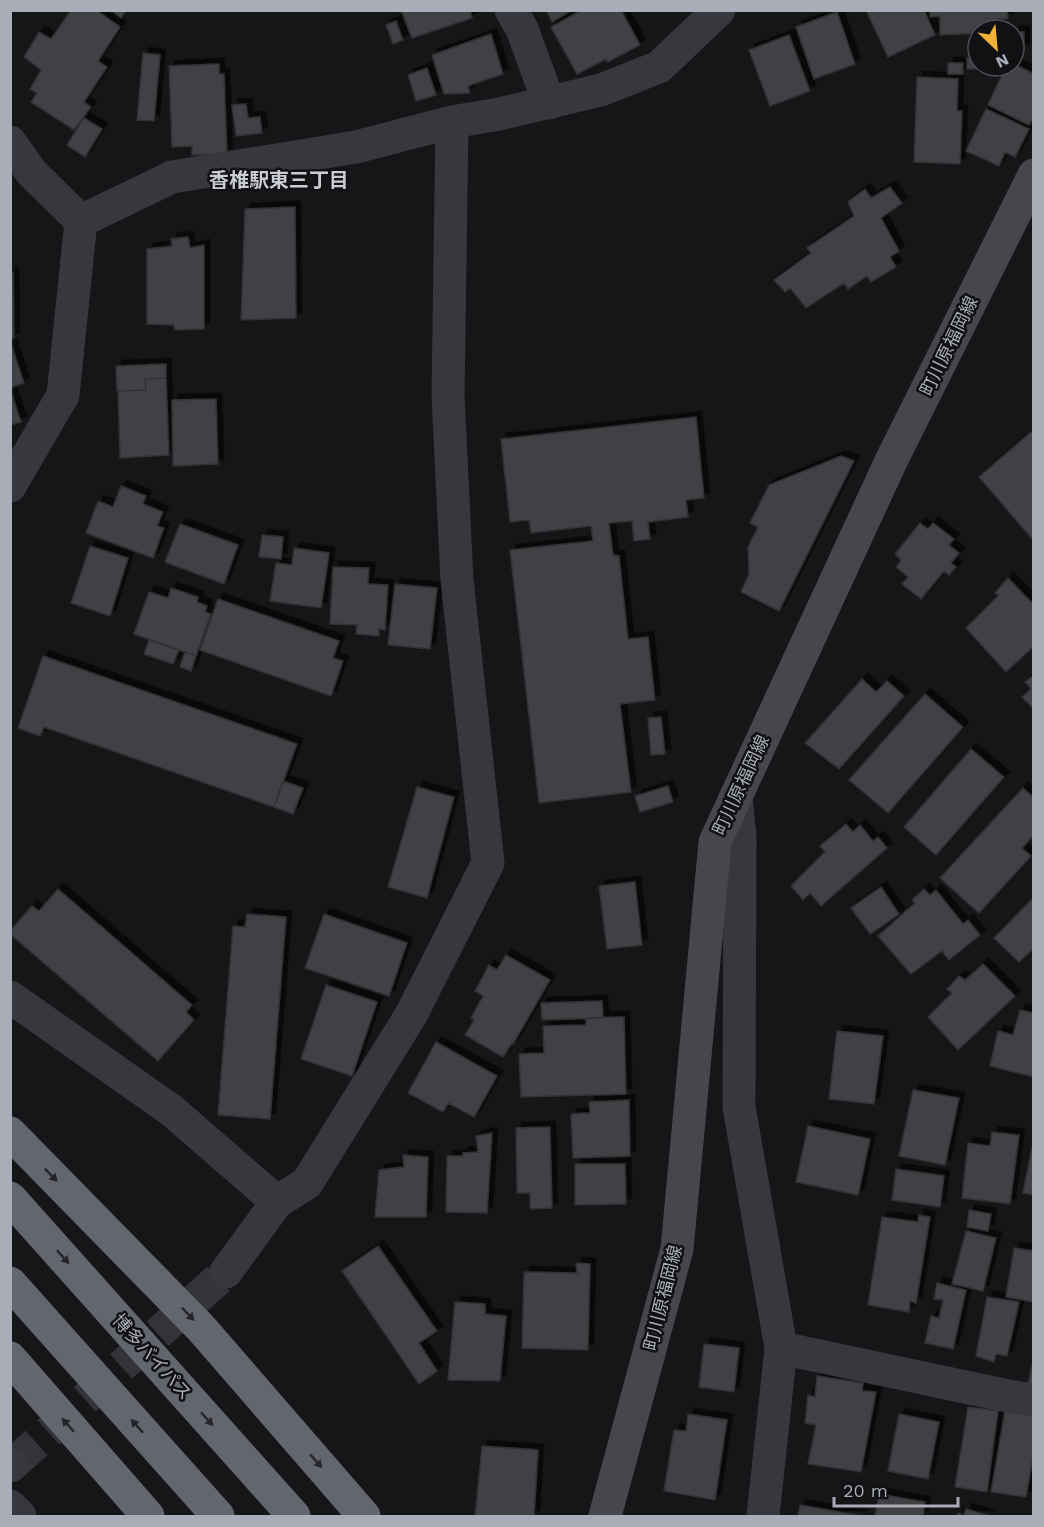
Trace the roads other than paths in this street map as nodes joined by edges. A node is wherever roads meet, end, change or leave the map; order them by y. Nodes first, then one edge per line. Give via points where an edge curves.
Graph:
1 (511, 10) edge
2 (719, 10) edge
3 (549, 103) junction
4 (452, 122) junction
5 (10, 142) edge
6 (1034, 175) edge
7 (81, 221) junction
8 (13, 475) edge
9 (736, 796) junction
10 (10, 997) edge
11 (10, 1133) edge
12 (10, 1198) edge
13 (277, 1202) junction
14 (226, 1272) tunnel mouth
15 (10, 1283) edge
16 (781, 1348) junction
17 (10, 1358) edge
18 (1034, 1400) edge
19 (10, 1506) edge
20 (20, 1516) edge
21 (148, 1516) edge
22 (218, 1516) edge
23 (294, 1516) edge
24 (364, 1516) edge
25 (605, 1516) edge
26 (763, 1516) edge

1 - 3 street
2 - 3 street via 659,67 601,90
3 - 4 street
4 - 7 street via 356,147 172,177
4 - 13 street via 448,396 456,569 488,863 411,1015 344,1124 307,1182
5 - 7 street via 31,172
6 - 9 main road, 町川原福岡線 via 892,459
7 - 8 street via 63,395
9 - 16 street via 740,838 739,1107
9 - 25 main road, 町川原福岡線 via 714,842 678,1249
10 - 13 street via 171,1110
11 -> 24 highway via 201,1328
12 -> 23 highway, 博多バイパス
13 - 14 street
22 -> 15 highway
16 - 18 street
16 - 26 street
21 -> 17 highway
19 - 20 street

